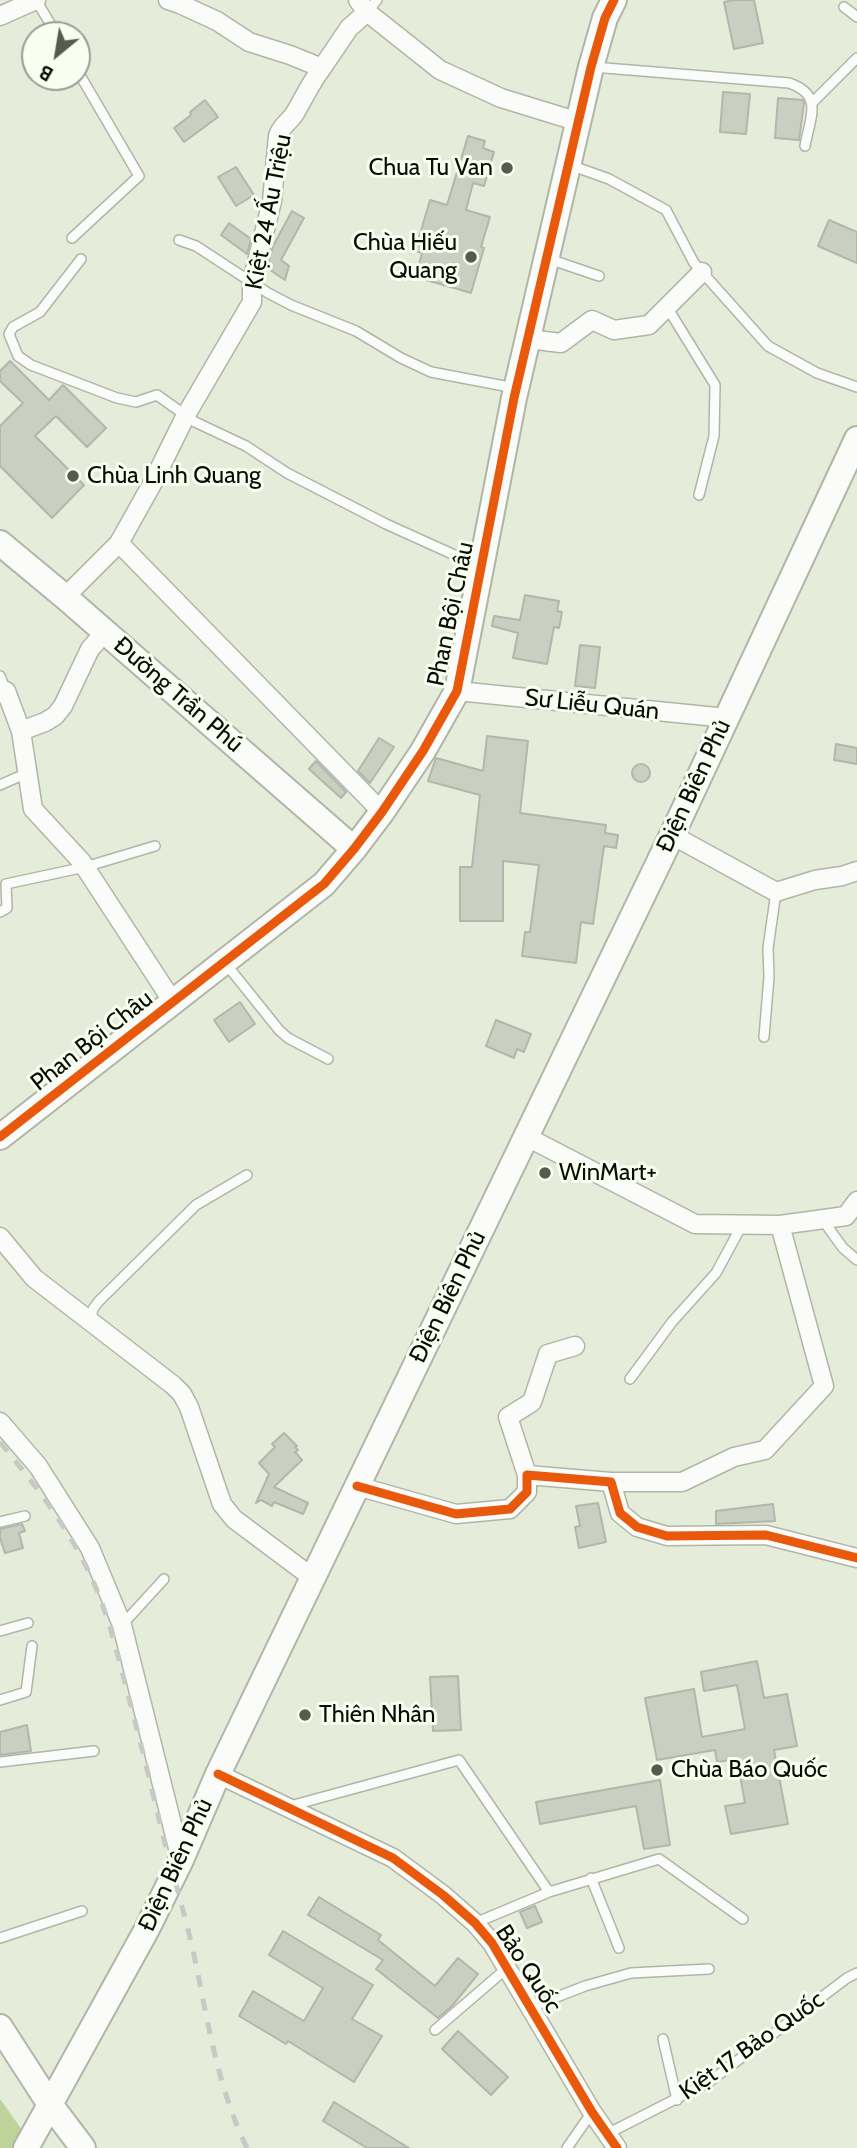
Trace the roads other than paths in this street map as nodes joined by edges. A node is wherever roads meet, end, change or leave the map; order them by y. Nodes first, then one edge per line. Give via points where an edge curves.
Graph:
1 (36, 0) edge
2 (167, 0) edge
3 (614, 0) edge
4 (368, 4) edge
5 (844, 7) dead end
6 (0, 16) edge
7 (857, 17) edge
8 (49, 21) edge
9 (857, 58) edge
10 (591, 67) junction
11 (322, 68) junction
12 (89, 91) edge
13 (813, 102) junction
14 (579, 122) junction
15 (805, 146) dead end
16 (569, 164) junction
17 (72, 238) dead end
18 (179, 240) dead end
19 (547, 258) junction
20 (80, 259) dead end
21 (702, 272) junction
22 (598, 276) dead end
23 (252, 282) junction
24 (667, 307) junction
25 (528, 339) junction
26 (857, 387) edge
27 (517, 388) junction
28 (186, 415) junction
29 (857, 439) edge
30 (699, 495) dead end
31 (0, 543) edge
32 (119, 543) junction
33 (481, 567) junction
34 (65, 597) junction
35 (105, 632) junction
36 (2, 687) edge
37 (457, 691) junction
38 (727, 718) junction
39 (21, 731) junction
40 (27, 773) junction
41 (0, 785) edge
42 (382, 812) junction
43 (672, 835) junction
44 (155, 846) dead end
45 (354, 849) junction
46 (85, 867) junction
47 (857, 871) edge
48 (776, 892) junction
49 (0, 912) edge
50 (225, 963) junction
51 (173, 1002) junction
52 (764, 1037) dead end
53 (328, 1059) dead end
54 (525, 1136) junction
55 (0, 1137) edge
56 (247, 1175) dead end
57 (857, 1201) edge
58 (822, 1219) junction
59 (742, 1224) junction
60 (780, 1225) junction
61 (0, 1237) edge
62 (857, 1260) edge
63 (90, 1322) junction
64 (575, 1346) dead end
65 (630, 1379) dead end
66 (0, 1422) edge
67 (527, 1475) junction
68 (611, 1482) junction
69 (357, 1486) junction
70 (25, 1516) dead end
71 (0, 1522) edge
72 (857, 1558) edge
73 (313, 1578) junction
74 (164, 1579) dead end
75 (28, 1623) dead end
76 (122, 1625) junction
77 (0, 1631) edge
78 (32, 1646) dead end
79 (0, 1700) edge
80 (94, 1751) dead end
81 (0, 1762) edge
82 (218, 1774) junction
83 (288, 1807) junction
84 (181, 1860) junction
85 (591, 1878) junction
86 (549, 1892) junction
87 (82, 1911) dead end
88 (743, 1919) dead end
89 (475, 1923) junction
90 (0, 1938) edge
91 (619, 1948) dead end
92 (507, 1968) junction
93 (709, 1969) dead end
94 (857, 1973) edge
95 (531, 2007) junction
96 (0, 2027) edge
97 (435, 2030) dead end
98 (663, 2039) dead end
99 (677, 2100) junction
100 (49, 2104) junction
101 (592, 2112) junction
102 (30, 2140) edge
103 (612, 2141) edge
104 (83, 2148) edge
105 (567, 2148) edge

1 - 6 street
1 - 8 lane
2 - 11 street via 217,21 249,42
3 - 10 street, Phan Bội Châu
4 - 11 street, Kiệt 24 Ấu Triệu
4 - 14 street via 440,70 501,99
5 - 7 lane
9 - 13 lane
10 - 13 lane via 789,83 808,93
10 - 14 street, Phan Bội Châu
11 - 23 street, Kiệt 24 Ấu Triệu via 278,136 272,201
12 - 17 lane via 139,176
13 - 15 lane
14 - 16 street, Phan Bội Châu
16 - 19 street, Phan Bội Châu
16 - 21 lane via 609,178 666,210
18 - 23 lane via 197,246
19 - 22 lane
19 - 25 street, Phan Bội Châu
20 - 28 lane via 40,312 13,327 9,334 18,356 117,398 136,402 157,395
21 - 24 street
21 - 26 lane via 768,346 817,373
23 - 27 lane via 430,372
23 - 28 street, Kiệt 24 Ấu Triệu via 252,302
24 - 25 street via 649,325 614,330 592,320 561,342
24 - 30 lane via 715,385 714,436
25 - 27 street, Phan Bội Châu
27 - 33 street, Phan Bội Châu
28 - 32 street, Kiệt 24 Ấu Triệu
28 - 33 lane via 287,473
29 - 38 street, Điện Biên Phủ
31 - 34 street, Đường Trần Phú
32 - 34 street, Kiệt 24 Ấu Triệu
32 - 42 street
33 - 37 street, Phan Bội Châu
34 - 35 street, Đường Trần Phú
35 - 39 street via 90,649 55,716
35 - 45 street, Đường Trần Phú
36 - 39 street
37 - 38 street, Sư Liễu Quán
37 - 42 street, Phan Bội Châu via 424,751
38 - 43 street, Điện Biên Phủ
39 - 40 street
40 - 41 lane
40 - 46 street via 33,809
42 - 45 street, Phan Bội Châu
43 - 48 street
43 - 54 street, Điện Biên Phủ
44 - 46 lane
45 - 50 street, Phan Bội Châu via 324,884
46 - 49 lane via 6,884 7,908
46 - 51 street
47 - 48 street
48 - 52 lane
50 - 51 street, Phan Bội Châu
50 - 53 lane via 279,1030
51 - 55 street, Phan Bội Châu
54 - 59 street via 695,1224
54 - 69 street, Điện Biên Phủ
56 - 63 lane via 196,1205 99,1301
57 - 58 street via 846,1216
58 - 60 street
58 - 62 lane
59 - 60 street
59 - 65 lane via 716,1273
60 - 68 street via 824,1386 765,1450 734,1457 682,1482
61 - 63 street via 34,1278
63 - 73 street via 182,1394 227,1512
64 - 67 street via 548,1354 532,1402 508,1417
66 - 76 street via 38,1466 90,1548
67 - 68 street
67 - 69 street via 527,1492 510,1509 456,1514
68 - 72 street via 620,1513 637,1527 667,1536 765,1535
69 - 73 street, Điện Biên Phủ
70 - 71 lane
73 - 82 street, Điện Biên Phủ
74 - 76 lane
75 - 77 lane
76 - 84 street
78 - 79 lane via 26,1692
80 - 81 lane
82 - 83 street, Bảo Quốc
82 - 84 street, Điện Biên Phủ
83 - 86 lane via 458,1760
83 - 89 street, Bảo Quốc via 393,1858
84 - 100 street, Điện Biên Phủ
85 - 86 lane
85 - 88 lane via 659,1859
85 - 91 lane
86 - 89 lane
87 - 90 lane
89 - 92 street, Bảo Quốc
92 - 95 street, Bảo Quốc
92 - 97 lane
93 - 95 lane via 631,1973
94 - 99 lane, Kiệt 17 Bảo Quốc via 709,2082
95 - 101 street, Bảo Quốc
96 - 100 street
98 - 99 lane
99 - 103 lane, Kiệt 17 Bảo Quốc
100 - 102 street, Điện Biên Phủ
100 - 104 street
101 - 103 street, Bảo Quốc
101 - 105 lane

